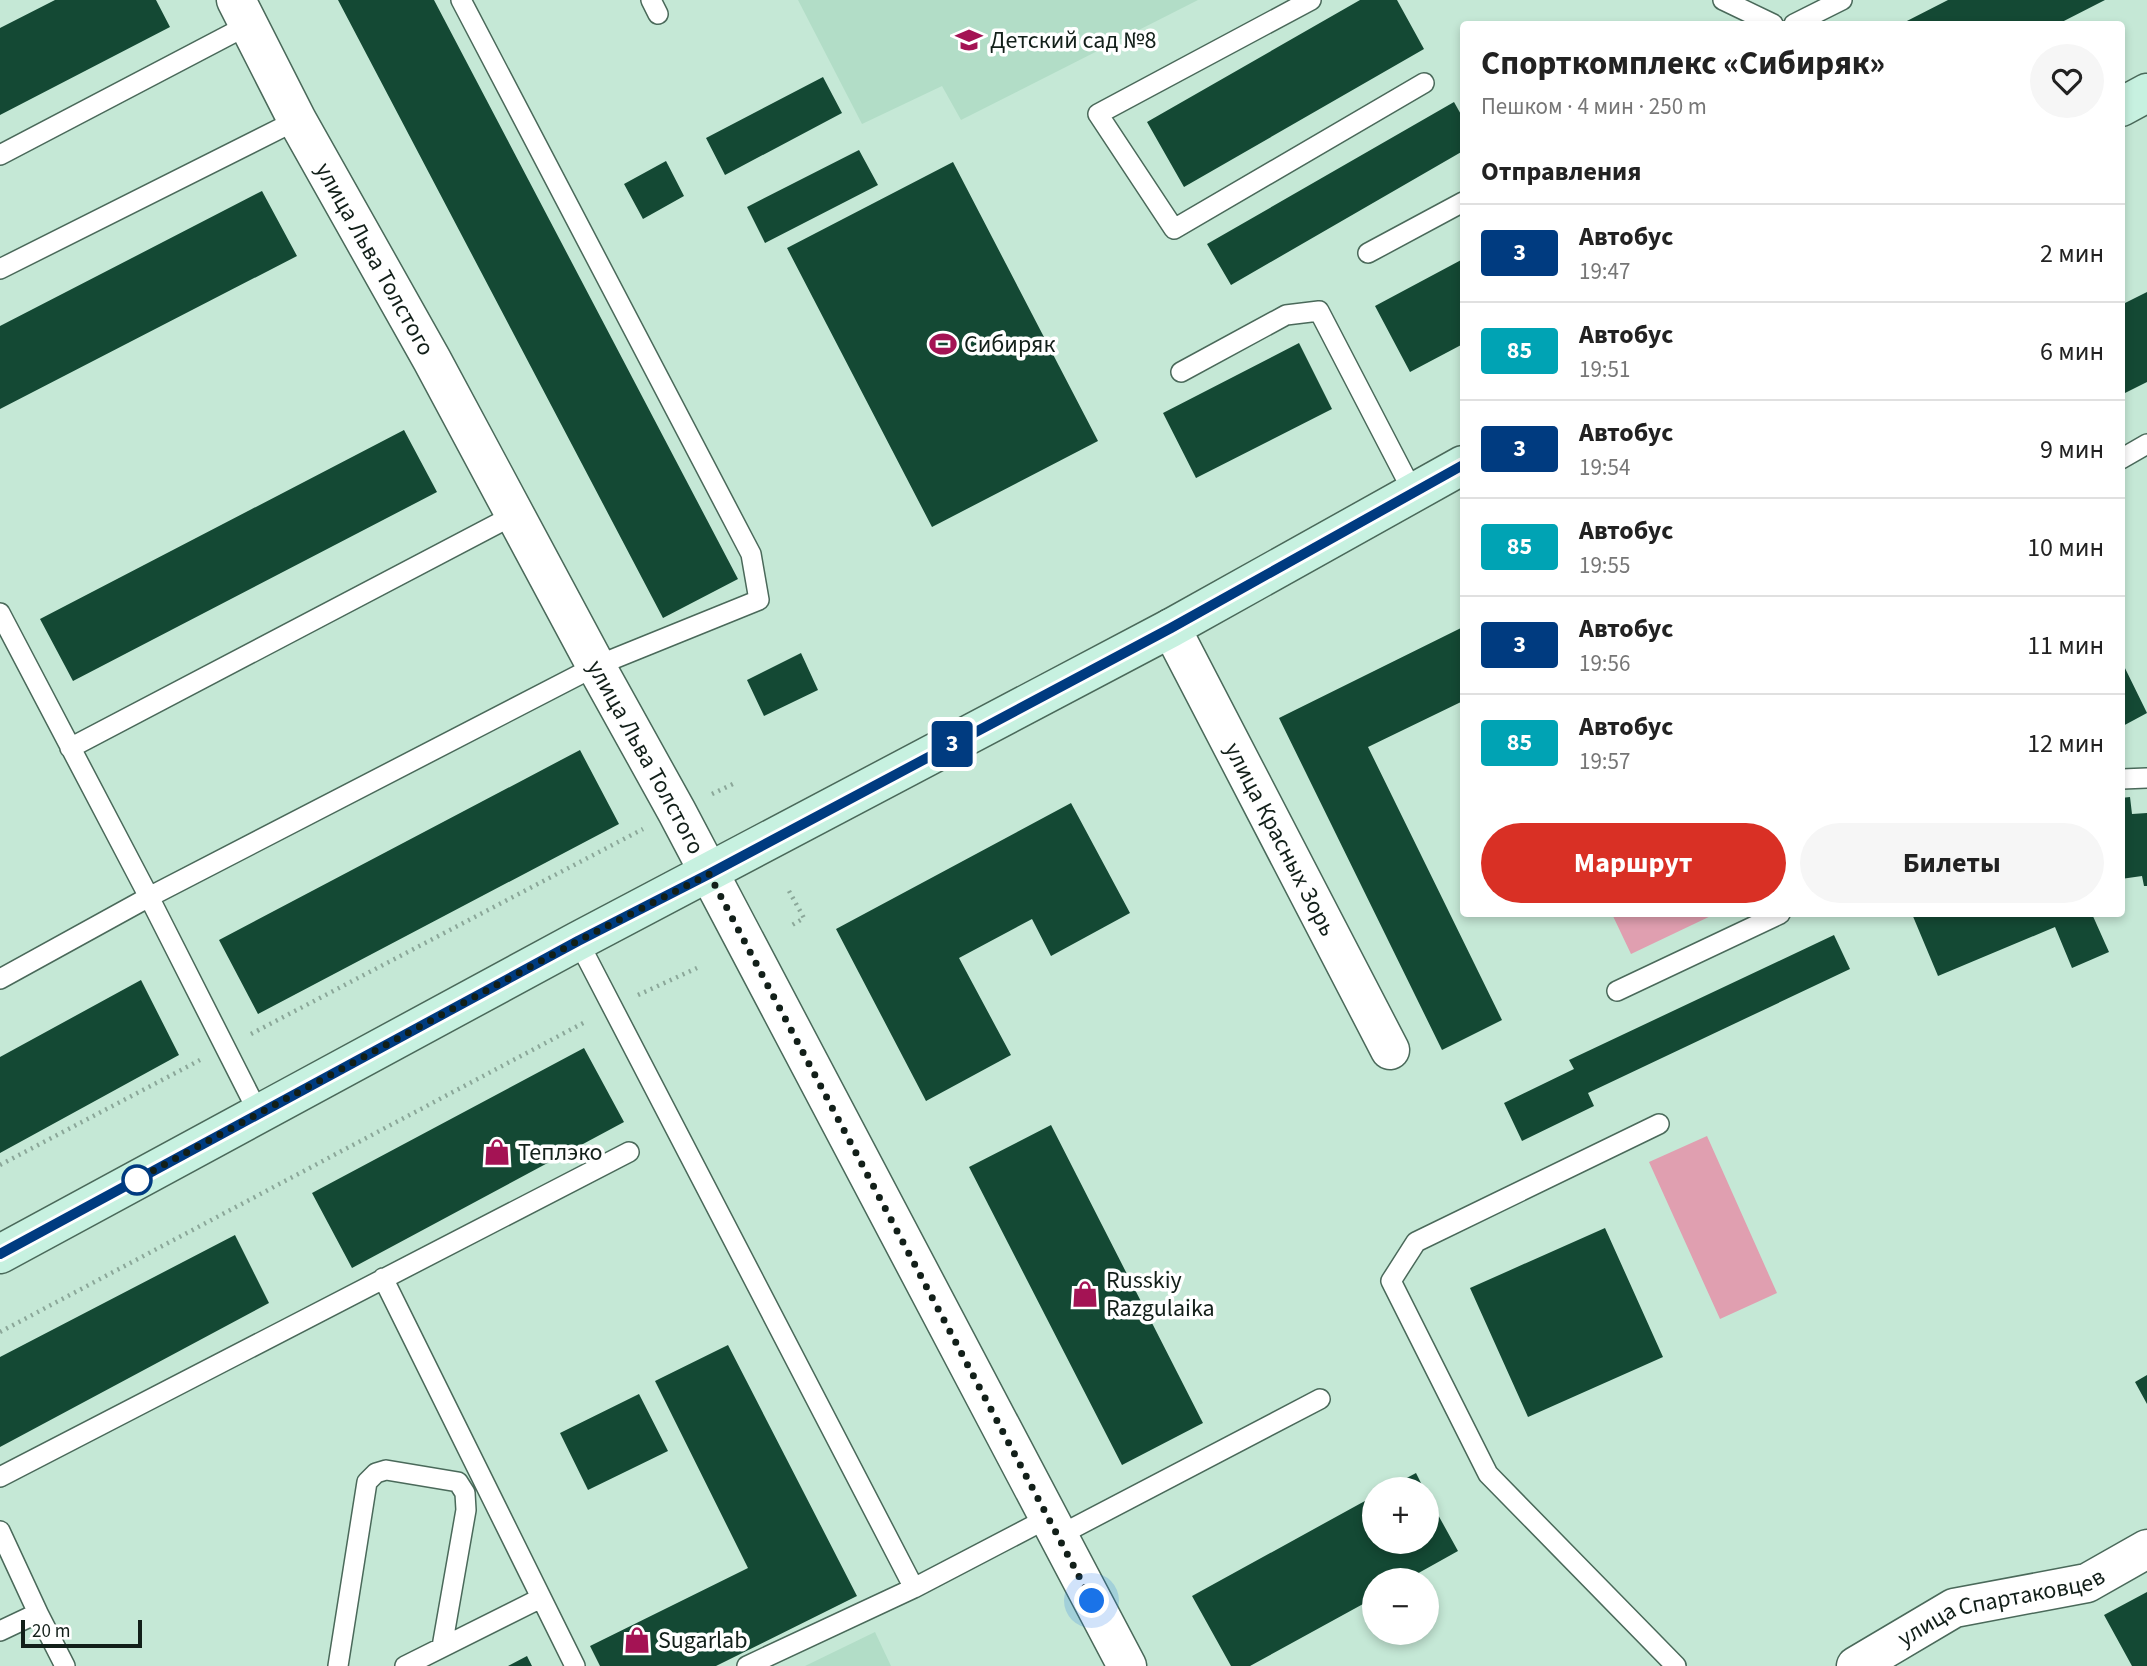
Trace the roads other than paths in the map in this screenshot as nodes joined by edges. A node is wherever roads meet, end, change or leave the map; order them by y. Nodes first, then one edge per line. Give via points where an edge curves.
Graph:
1 (461, 0) edge
2 (1311, 0) edge
3 (1723, 0) edge
4 (1842, 0) edge
5 (243, 12) edge
6 (1767, 21) edge
7 (1800, 21) edge
8 (1424, 82) dead end
9 (2147, 93) edge
10 (2125, 105) edge
11 (297, 120) junction
12 (0, 155) edge
13 (1460, 204) edge
14 (1368, 253) dead end
15 (0, 269) edge
16 (1181, 372) dead end
17 (2147, 444) edge
18 (2125, 457) edge
19 (1460, 467) edge
20 (1413, 492) junction
21 (514, 515) junction
22 (0, 613) edge
23 (1171, 628) junction
24 (596, 666) junction
25 (70, 748) junction
26 (2147, 778) edge
27 (2125, 779) edge
28 (709, 874) junction
29 (149, 897) junction
30 (1774, 917) edge
31 (578, 941) junction
32 (0, 979) edge
33 (1617, 991) dead end
34 (1390, 1050) dead end
35 (259, 1114) junction
36 (1659, 1124) dead end
37 (629, 1152) dead end
38 (0, 1254) edge
39 (383, 1278) junction
40 (1320, 1399) dead end
41 (0, 1477) edge
42 (1053, 1527) junction
43 (0, 1531) edge
44 (2147, 1549) edge
45 (914, 1588) junction
46 (541, 1598) junction
47 (38, 1612) junction
48 (0, 1631) edge
49 (442, 1647) junction
50 (65, 1666) edge
51 (338, 1666) edge
52 (405, 1666) edge
53 (575, 1666) edge
54 (747, 1666) edge
55 (1126, 1666) edge
56 (1676, 1666) edge
57 (1856, 1666) edge

1 - 24 lane via 751,554 759,600
2 - 8 lane via 1098,114 1174,229
3 - 6 lane
4 - 7 lane
5 - 11 street, улица Льва Толстого
5 - 12 lane
9 - 10 main road
11 - 15 lane
11 - 21 street, улица Льва Толстого
13 - 14 lane
16 - 20 lane via 1286,315 1319,310
17 - 18 lane
19 - 20 main road
20 - 23 main road
21 - 24 street, улица Льва Толстого
21 - 25 lane
22 - 25 lane
23 - 28 main road
23 - 34 street, улица Красных Зорь
24 - 28 street, улица Льва Толстого
24 - 29 lane
25 - 29 lane
26 - 27 lane
28 - 31 main road
28 - 42 street, улица Льва Толстого
29 - 32 lane
29 - 35 lane
30 - 33 lane
31 - 35 main road
31 - 45 lane
35 - 38 main road
36 - 56 lane via 1416,1242 1391,1281 1488,1474
37 - 39 lane
39 - 41 lane
39 - 46 lane
40 - 42 lane
42 - 45 lane
42 - 55 street, улица Льва Толстого
43 - 47 lane
44 - 57 street, улица Спартаковцев via 2087,1583 1954,1608
45 - 54 lane
46 - 49 lane
46 - 53 lane
47 - 48 lane
47 - 50 lane
49 - 51 lane via 466,1493 458,1482 386,1470 367,1482
49 - 52 lane

